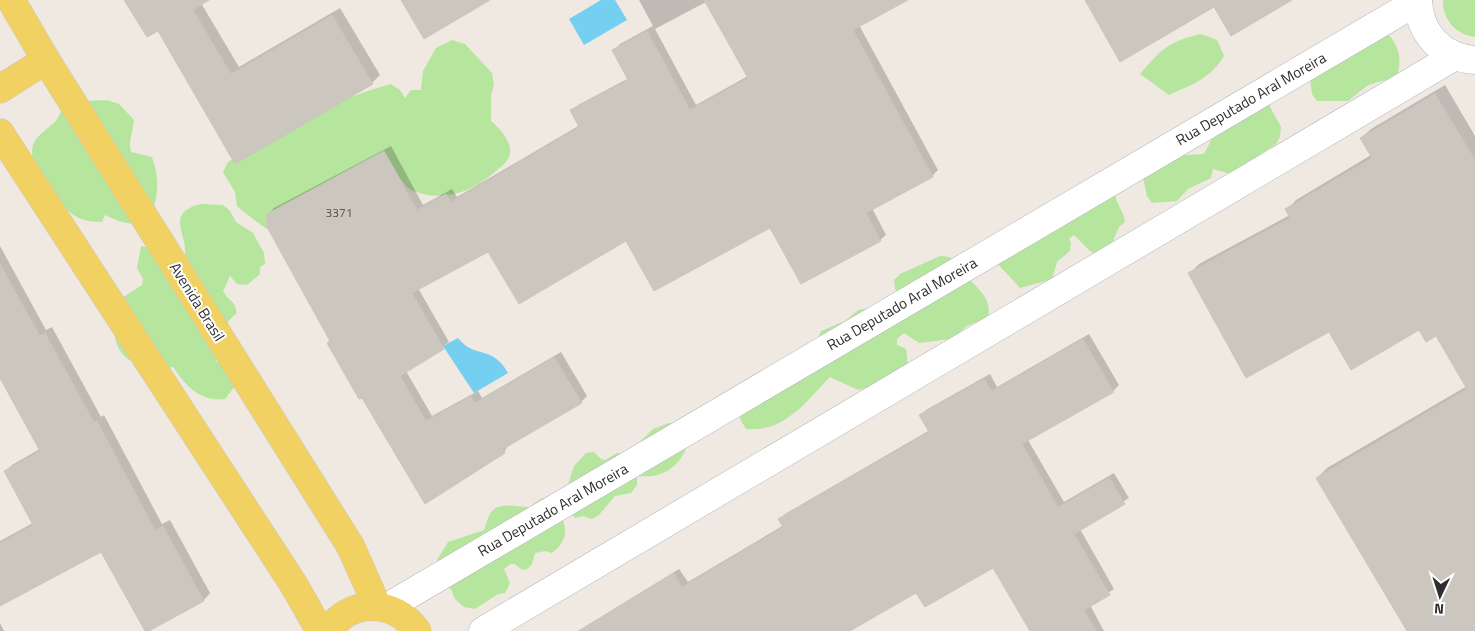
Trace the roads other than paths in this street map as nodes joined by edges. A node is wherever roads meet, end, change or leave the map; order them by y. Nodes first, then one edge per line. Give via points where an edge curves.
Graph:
1 (11, 0) edge
2 (1418, 0) edge
3 (46, 60) junction
4 (1467, 63) edge
5 (0, 88) edge
6 (0, 133) edge
7 (382, 607) junction
8 (320, 631) edge
9 (328, 631) edge
10 (417, 631) edge
11 (483, 631) edge

1 - 3 main road, Avenida Brasil
2 - 4 main road via 1422,24 1429,36 1438,46
2 - 7 main road, Rua Deputado Aral Moreira
3 - 5 main road
3 - 7 main road, Avenida Brasil via 351,547
4 - 11 main road
6 - 8 main road via 294,585
7 - 9 main road via 350,611
7 - 10 main road via 404,616

